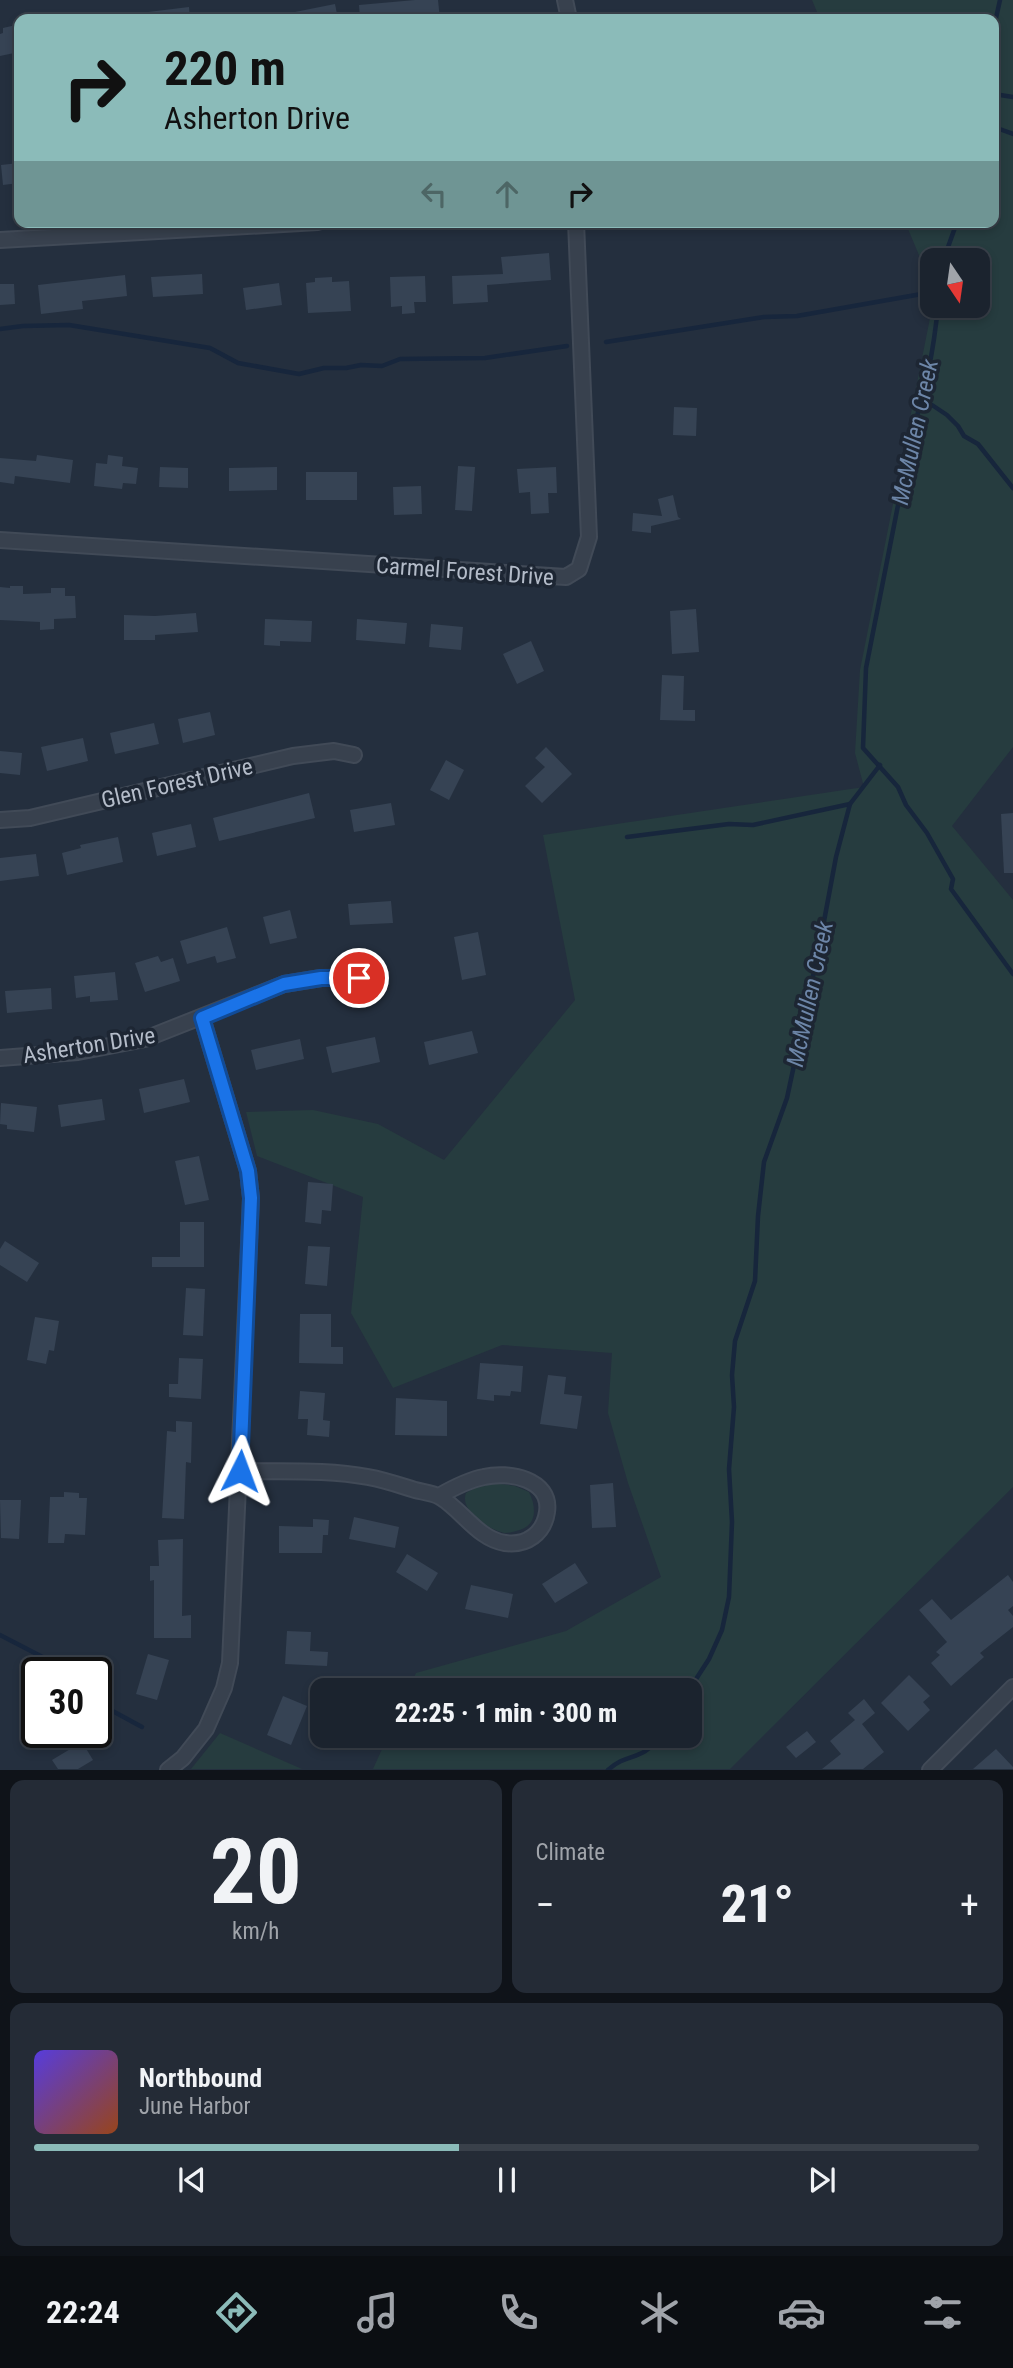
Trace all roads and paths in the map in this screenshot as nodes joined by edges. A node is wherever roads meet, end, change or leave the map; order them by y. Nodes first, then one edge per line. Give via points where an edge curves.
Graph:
1 (212, 228) edge
2 (576, 228) edge
3 (0, 240) edge
4 (0, 540) edge
5 (354, 755) dead end
6 (0, 820) edge
7 (379, 978) dead end
8 (202, 1018) junction
9 (0, 1058) edge
10 (240, 1471) junction
11 (439, 1496) junction
12 (1013, 1687) edge
13 (168, 1769) edge
14 (930, 1769) edge

1 - 3 street
2 - 4 street, Carmel Forest Drive via 589,537 579,569 566,578
5 - 6 street, Glen Forest Drive via 318,751 30,818
7 - 8 street, Asherton Drive via 321,978 284,984
8 - 9 street, Asherton Drive via 162,1034 110,1046
8 - 10 street via 248,1171 251,1198
10 - 11 street via 366,1476
10 - 13 street via 225,1688 199,1739
11 - 11 street via 487,1536 504,1543 533,1537 547,1514 543,1491 517,1477 484,1477
12 - 14 street

